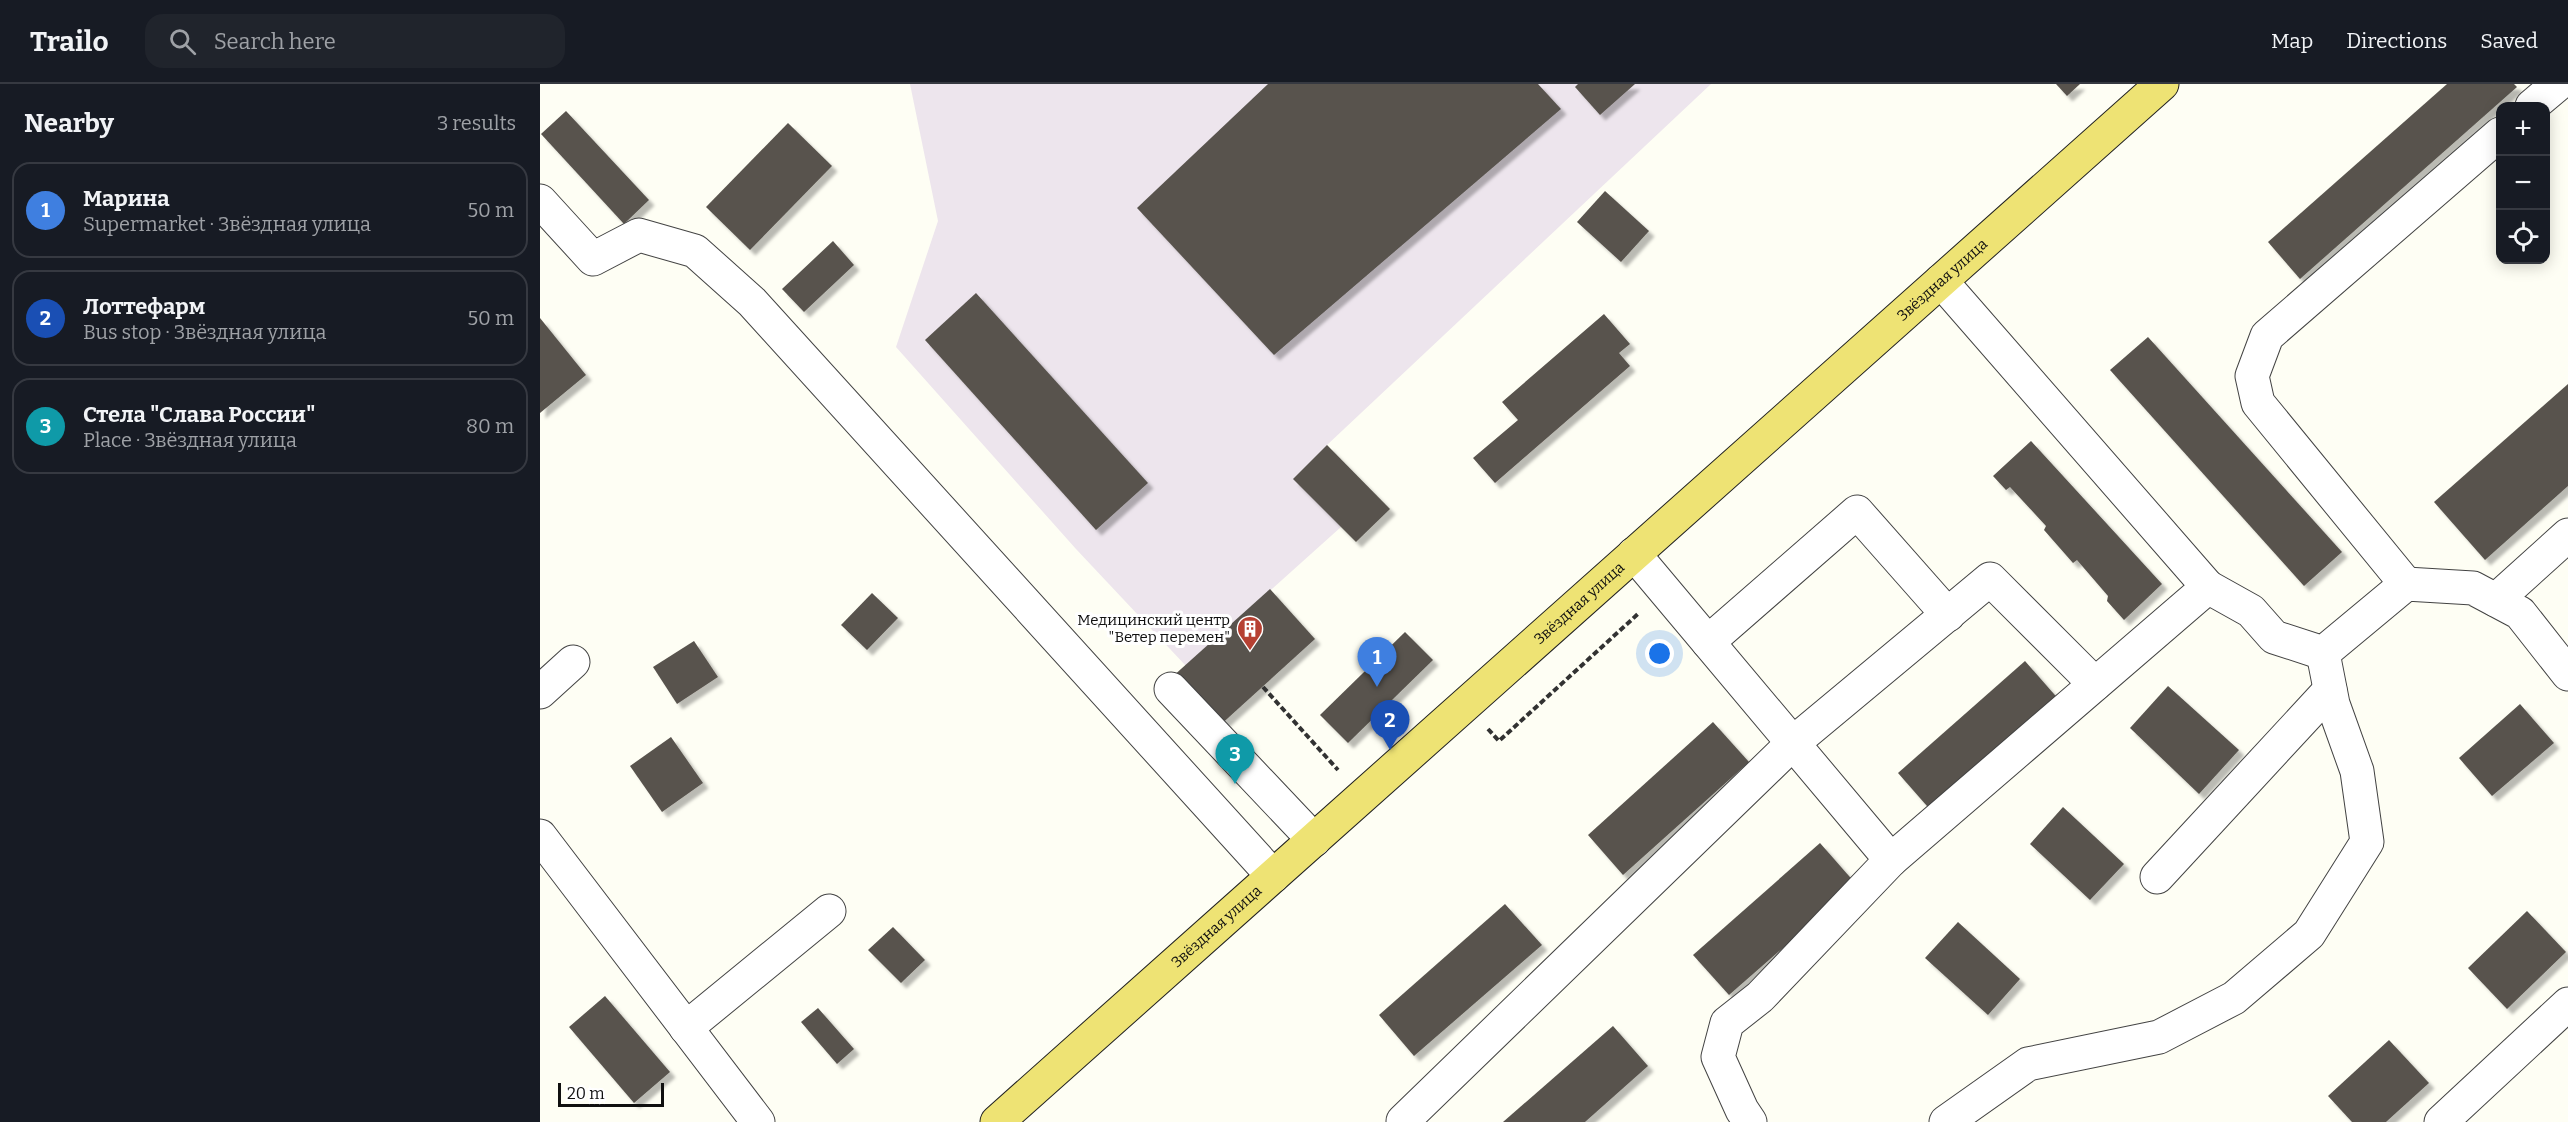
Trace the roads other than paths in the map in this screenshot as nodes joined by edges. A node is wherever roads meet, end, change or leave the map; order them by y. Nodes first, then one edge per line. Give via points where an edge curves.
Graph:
1 (2162, 84) edge
2 (2496, 137) edge
3 (540, 201) edge
4 (1941, 281) junction
5 (2568, 535) edge
6 (1634, 554) junction
7 (2406, 584) junction
8 (2208, 587) junction
9 (2496, 600) junction
10 (1948, 615) junction
11 (1708, 642) junction
12 (2323, 653) junction
13 (573, 662) dead end
14 (2568, 674) edge
15 (2095, 684) junction
16 (1171, 689) dead end
17 (2330, 690) junction
18 (540, 692) edge
19 (1793, 743) junction
20 (540, 836) edge
21 (1314, 840) junction
22 (1891, 860) junction
23 (1273, 876) junction
24 (2157, 877) dead end
25 (829, 911) dead end
26 (2568, 1004) edge
27 (687, 1028) junction
28 (1403, 1121) edge
29 (758, 1122) edge
30 (997, 1122) edge
31 (1750, 1122) edge
32 (1946, 1122) edge
33 (2441, 1122) edge

1 - 4 main road, Звёздная улица
2 - 7 street via 2267,336 2252,376 2258,404
3 - 23 street via 593,259 639,234 695,251 752,302
4 - 6 main road, Звёздная улица
4 - 8 street
5 - 9 street
6 - 11 street
6 - 21 main road, Звёздная улица
7 - 9 street via 2473,588
7 - 12 street
8 - 12 street via 2251,611 2274,637
8 - 15 street
9 - 14 street via 2520,613
10 - 11 street via 1857,512
10 - 15 street via 1990,579
10 - 19 street
11 - 19 street
12 - 17 street
13 - 18 street
15 - 22 street
16 - 21 street
17 - 24 street
17 - 32 street via 2357,771 2367,842 2308,934 2234,998 2159,1037 2028,1064
19 - 22 street
19 - 28 street
20 - 27 street
21 - 23 main road, Звёздная улица
22 - 31 street via 1760,996 1727,1023 1718,1057
23 - 30 main road, Звёздная улица
25 - 27 street
26 - 33 street
27 - 29 street

